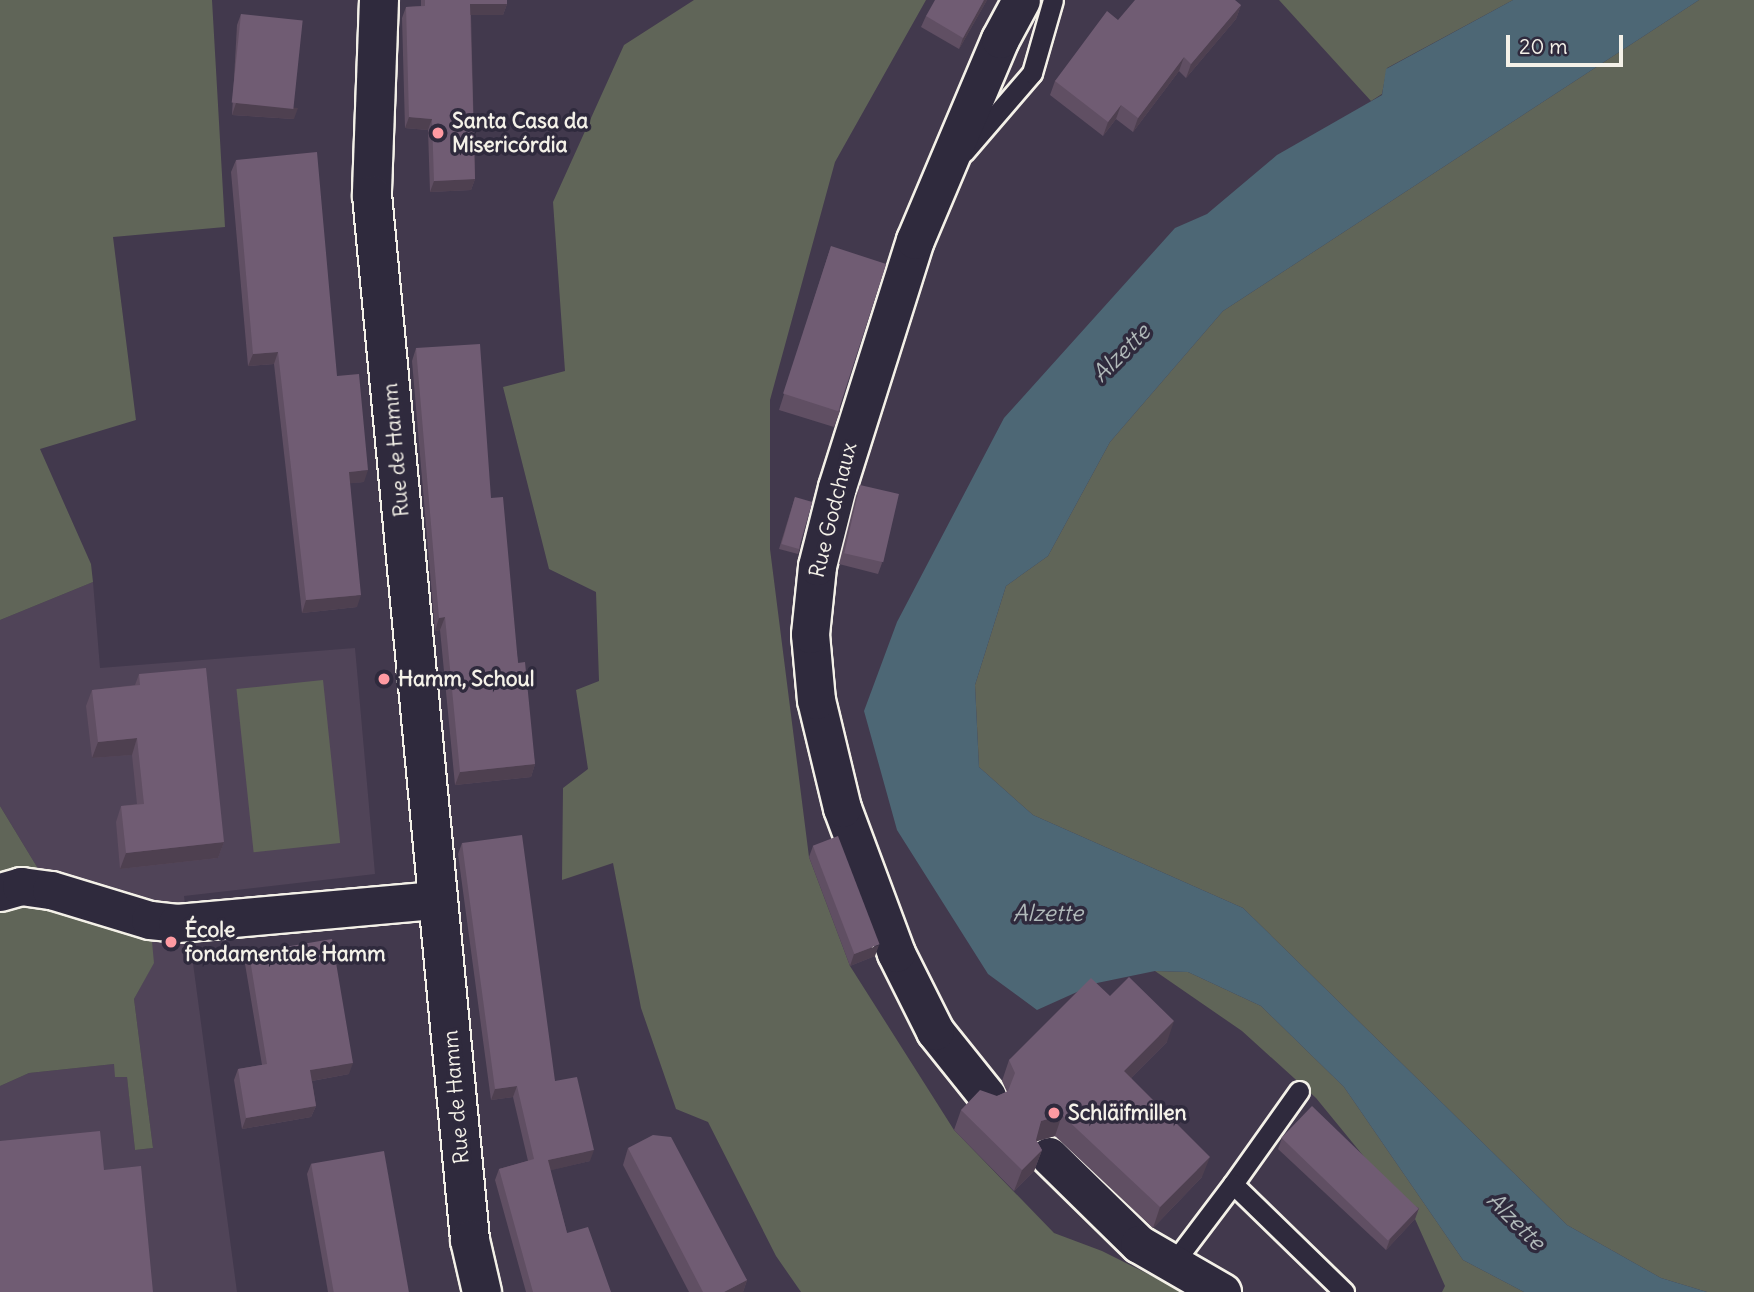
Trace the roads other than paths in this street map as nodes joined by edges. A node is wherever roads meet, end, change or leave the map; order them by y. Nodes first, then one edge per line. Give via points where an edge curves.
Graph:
1 (379, 0) edge
2 (1021, 0) edge
3 (1053, 0) edge
4 (940, 179) junction
5 (0, 892) edge
6 (436, 900) junction
7 (1299, 1091) dead end
8 (987, 1096) edge
9 (1049, 1156) edge
10 (1233, 1184) junction
11 (1171, 1266) junction
12 (482, 1292) edge
13 (1222, 1292) edge
14 (1344, 1292) edge

1 - 6 main road, Rue de Hamm via 372,195
2 - 4 street, Rue Godchaux
3 - 4 lane via 1032,73
4 - 8 street, Rue Godchaux via 915,240 853,432 817,566 810,634 816,700 842,808 896,953 935,1031
5 - 6 street via 22,886 51,890 150,920 177,923
6 - 12 main road, Rue de Hamm via 470,1240
7 - 10 lane
9 - 11 street via 1139,1244
10 - 11 lane
10 - 14 lane
11 - 13 street

